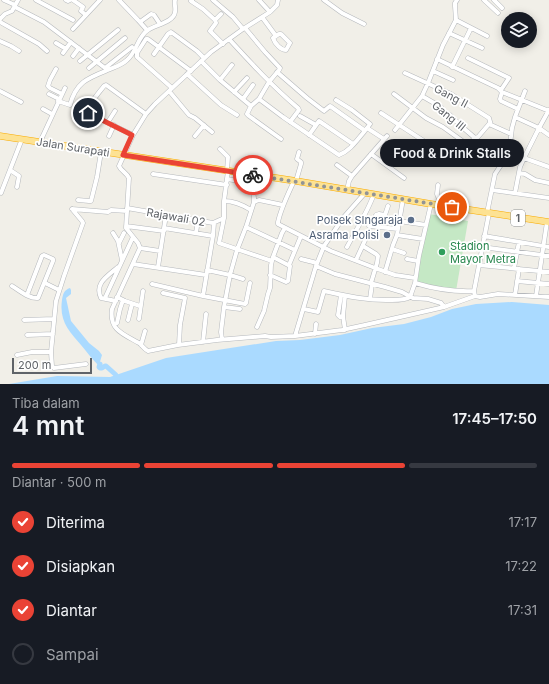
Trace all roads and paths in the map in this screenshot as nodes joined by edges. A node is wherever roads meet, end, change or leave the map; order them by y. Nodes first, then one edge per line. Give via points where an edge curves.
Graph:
1 (4, 0) edge
2 (18, 0) edge
3 (36, 0) edge
4 (66, 0) edge
5 (70, 0) edge
6 (73, 0) edge
7 (100, 0) edge
8 (119, 0) edge
9 (175, 0) edge
10 (192, 0) edge
11 (214, 0) edge
12 (259, 0) edge
13 (278, 0) edge
14 (324, 0) edge
15 (457, 0) edge
16 (484, 0) edge
17 (494, 0) edge
18 (15, 6) junction
19 (502, 8) dead end
20 (270, 12) junction
21 (2, 13) edge
22 (498, 13) dead end
23 (221, 14) dead end
24 (86, 15) junction
25 (262, 17) junction
26 (0, 19) edge
27 (73, 20) dead end
28 (215, 20) junction
29 (456, 20) junction
30 (0, 22) edge
31 (140, 22) junction
32 (160, 24) junction
33 (364, 24) dead end
34 (471, 28) junction
35 (73, 29) dead end
36 (244, 29) junction
37 (118, 30) dead end
38 (147, 30) junction
39 (449, 32) junction
40 (276, 36) dead end
41 (487, 36) dead end
42 (125, 38) dead end
43 (229, 39) junction
44 (465, 40) junction
45 (0, 41) edge
46 (71, 42) junction
47 (56, 43) dead end
48 (222, 44) junction
49 (132, 47) dead end
50 (158, 47) junction
51 (79, 48) junction
52 (482, 48) dead end
53 (19, 51) dead end
54 (48, 51) dead end
55 (154, 54) dead end
56 (88, 55) junction
57 (73, 56) dead end
58 (468, 58) dead end
59 (437, 59) junction
60 (203, 60) junction
61 (80, 61) dead end
62 (97, 61) junction
63 (232, 66) dead end
64 (452, 66) junction
65 (89, 68) dead end
66 (56, 69) dead end
67 (432, 71) junction
68 (277, 72) junction
69 (189, 73) junction
70 (406, 73) dead end
71 (247, 78) dead end
72 (220, 80) junction
73 (453, 80) dead end
74 (269, 82) junction
75 (428, 83) junction
76 (253, 85) dead end
77 (65, 88) dead end
78 (170, 89) junction
79 (0, 91) edge
80 (502, 91) junction
81 (526, 91) dead end
82 (234, 92) junction
83 (49, 94) dead end
84 (62, 94) junction
85 (394, 94) dead end
86 (422, 96) junction
87 (259, 99) junction
88 (522, 99) junction
89 (59, 100) junction
90 (243, 100) junction
91 (336, 100) dead end
92 (21, 102) dead end
93 (251, 106) junction
94 (412, 108) junction
95 (43, 109) dead end
96 (518, 109) junction
97 (115, 111) dead end
98 (549, 111) edge
99 (381, 113) dead end
100 (52, 114) junction
101 (146, 114) junction
102 (237, 115) dead end
103 (300, 116) dead end
104 (514, 117) junction
105 (108, 122) junction
106 (290, 122) junction
107 (399, 124) junction
108 (114, 125) junction
109 (204, 125) junction
110 (316, 125) junction
111 (491, 125) junction
112 (539, 128) junction
113 (366, 129) junction
114 (395, 130) dead end
115 (212, 132) dead end
116 (511, 134) junction
117 (549, 134) edge
118 (132, 135) junction
119 (309, 135) junction
120 (0, 136) edge
121 (109, 136) dead end
122 (195, 136) dead end
123 (475, 138) junction
124 (22, 139) junction
125 (281, 139) dead end
126 (40, 142) junction
127 (353, 144) junction
128 (468, 145) junction
129 (220, 150) dead end
130 (101, 152) junction
131 (299, 152) dead end
132 (371, 154) junction
133 (123, 155) junction
134 (524, 158) junction
135 (336, 165) dead end
136 (549, 167) edge
137 (10, 170) junction
138 (228, 171) junction
139 (519, 173) junction
140 (153, 174) dead end
141 (352, 176) junction
142 (404, 178) dead end
143 (228, 179) junction
144 (295, 181) junction
145 (549, 183) edge
146 (226, 185) junction
147 (438, 185) dead end
148 (18, 187) dead end
149 (347, 190) junction
150 (492, 190) junction
151 (514, 192) junction
152 (1, 193) dead end
153 (365, 193) junction
154 (374, 194) junction
155 (549, 198) edge
156 (403, 199) junction
157 (78, 200) dead end
158 (224, 201) junction
159 (254, 202) junction
160 (431, 204) junction
161 (284, 205) junction
162 (439, 205) junction
163 (388, 206) dead end
164 (127, 209) junction
165 (251, 210) junction
166 (488, 213) junction
167 (166, 215) junction
168 (224, 218) junction
169 (198, 220) junction
170 (399, 221) junction
171 (548, 222) edge
172 (214, 223) junction
173 (426, 225) junction
174 (126, 226) junction
175 (246, 227) junction
176 (285, 228) junction
177 (164, 229) junction
178 (398, 229) junction
179 (113, 233) dead end
180 (124, 233) dead end
181 (196, 233) junction
182 (397, 235) junction
183 (213, 236) junction
184 (301, 236) junction
185 (367, 236) dead end
186 (484, 236) junction
187 (133, 238) junction
188 (423, 239) junction
189 (278, 242) junction
190 (519, 242) junction
191 (119, 244) junction
192 (324, 246) junction
193 (362, 246) junction
194 (482, 246) junction
195 (544, 246) junction
196 (549, 247) edge
197 (140, 248) junction
198 (347, 248) dead end
199 (392, 249) junction
200 (237, 250) junction
201 (295, 250) junction
202 (160, 251) junction
203 (517, 251) junction
204 (404, 253) dead end
205 (542, 255) junction
206 (549, 256) edge
207 (272, 259) junction
208 (301, 259) dead end
209 (407, 259) dead end
210 (356, 260) junction
211 (122, 261) junction
212 (418, 261) junction
213 (133, 264) junction
214 (289, 265) junction
215 (317, 265) junction
216 (479, 265) junction
217 (120, 266) junction
218 (158, 267) junction
219 (375, 268) junction
220 (516, 269) junction
221 (540, 271) junction
222 (386, 272) junction
223 (549, 272) edge
224 (207, 273) junction
225 (230, 275) junction
226 (270, 275) junction
227 (243, 279) dead end
228 (517, 280) junction
229 (415, 281) junction
230 (45, 283) junction
231 (250, 283) dead end
232 (371, 283) junction
233 (538, 283) junction
234 (152, 284) dead end
235 (549, 284) edge
236 (12, 286) dead end
237 (59, 290) junction
238 (474, 290) junction
239 (143, 291) dead end
240 (163, 293) dead end
241 (27, 295) junction
242 (343, 295) junction
243 (515, 295) junction
244 (203, 296) junction
245 (475, 296) junction
246 (536, 296) junction
247 (410, 297) junction
248 (549, 297) edge
249 (105, 298) junction
250 (117, 299) junction
251 (370, 299) junction
252 (123, 300) junction
253 (225, 300) junction
254 (132, 304) junction
255 (140, 306) junction
256 (444, 306) junction
257 (224, 307) junction
258 (240, 309) dead end
259 (304, 309) junction
260 (206, 314) dead end
261 (139, 319) dead end
262 (24, 320) dead end
263 (54, 320) junction
264 (128, 320) dead end
265 (117, 323) dead end
266 (316, 324) dead end
267 (257, 327) dead end
268 (345, 330) junction
269 (145, 331) dead end
270 (53, 334) junction
271 (315, 334) junction
272 (27, 335) dead end
273 (295, 336) junction
274 (222, 339) junction
275 (204, 342) junction
276 (141, 345) junction
277 (179, 345) junction
278 (51, 352) junction
279 (17, 355) dead end
280 (86, 364) dead end

1 - 18 street
2 - 18 street
3 - 27 street
4 - 5 street
6 - 24 street via 83,7 81,11
7 - 24 street
8 - 31 street
9 - 32 street via 174,16
10 - 28 street
11 - 36 street
12 - 20 street
13 - 20 street
14 - 33 street via 342,14
15 - 29 street
16 - 22 street
17 - 19 street
18 - 21 street via 12,11
18 - 46 street via 44,22
20 - 25 street
21 - 26 street
23 - 28 street
24 - 35 street
25 - 36 street
25 - 40 street
28 - 48 street via 216,23 210,31
29 - 34 street
29 - 39 street
30 - 54 street
31 - 32 street via 151,14
31 - 38 street
32 - 38 street
34 - 41 street
34 - 44 street
36 - 43 street
36 - 68 street via 279,67
37 - 56 street
38 - 89 street via 129,58 84,82 75,91 70,105
39 - 44 street
39 - 59 street
42 - 62 street
43 - 48 street
43 - 74 street
44 - 52 street
44 - 64 street
45 - 53 street
46 - 47 street via 64,51
46 - 51 street
48 - 60 street
49 - 62 street via 105,68
50 - 55 street
50 - 60 street via 171,32 197,52
50 - 69 street
50 - 78 street via 146,39 137,56
51 - 56 street
51 - 57 street
56 - 61 street
56 - 62 street
58 - 80 street via 509,78
59 - 64 street
59 - 67 street
60 - 69 street
60 - 72 street
62 - 65 street
63 - 72 street
64 - 80 street
66 - 84 street via 48,86
67 - 73 street
67 - 75 street
68 - 74 street
68 - 113 street via 324,111 329,106
69 - 78 street
69 - 102 street via 221,105
70 - 75 street, Gang II
71 - 82 street
72 - 82 street
74 - 87 street
74 - 106 street via 298,108
75 - 86 street
75 - 111 street, Gang II via 485,115
76 - 90 street
77 - 84 street
78 - 101 street
78 - 109 street via 189,115
79 - 92 street
80 - 88 street
80 - 96 street via 501,101
81 - 88 street
82 - 90 street
83 - 89 street
84 - 89 street
85 - 94 street
86 - 94 street
86 - 123 street, Gang III via 441,107
87 - 93 street
87 - 106 street
88 - 96 street
88 - 98 street
89 - 100 street
90 - 93 street
91 - 113 street via 370,123
93 - 125 street via 247,115
94 - 107 street
94 - 128 street
95 - 100 street
96 - 104 street
97 - 105 street
98 - 112 street
99 - 107 street
100 - 126 street
101 - 105 street via 104,86 87,112
101 - 118 street
103 - 110 street
104 - 112 street
104 - 116 street
105 - 108 street
106 - 119 street
107 - 114 street
107 - 128 street via 453,160
108 - 118 street
108 - 121 street
109 - 115 street
109 - 122 street
110 - 119 street
110 - 127 street via 319,121
111 - 116 street
111 - 123 street
112 - 117 street
112 - 134 street
113 - 127 street
113 - 132 street via 386,137
116 - 150 street via 509,153 495,174
118 - 133 street
119 - 127 street via 339,155
120 - 124 highway, Jalan Surapati / 1
123 - 128 street
124 - 126 highway, Jalan Surapati / 1
124 - 137 street
126 - 130 highway, Jalan Surapati / 1
129 - 138 street via 228,157
130 - 133 highway, Jalan Surapati / 1
130 - 157 street via 91,200
131 - 144 street via 297,159 301,164
132 - 141 street
132 - 142 street
133 - 138 highway, Jalan Surapati / 1
133 - 164 street via 119,166 129,178
134 - 136 street
134 - 139 street
135 - 141 street
137 - 148 street via 20,176
137 - 152 street
138 - 143 street
138 - 144 highway, Jalan Surapati / 1
139 - 145 street
139 - 151 street
140 - 146 street
141 - 149 street
143 - 146 street
143 - 159 street via 251,183
144 - 149 highway, Jalan Surapati / 1
144 - 161 street
146 - 158 street
147 - 162 street
149 - 153 highway, Jalan Surapati / 1
150 - 151 street
150 - 166 street
151 - 155 street
153 - 154 highway, Jalan Surapati / 1
153 - 192 street via 343,218
154 - 156 highway, Jalan Surapati / 1
154 - 198 street
156 - 160 highway, Jalan Surapati / 1
156 - 170 street
158 - 165 street via 239,203
158 - 168 street
159 - 161 street via 259,200
159 - 165 street
160 - 162 highway, Jalan Surapati / 1
160 - 173 street
161 - 176 street via 278,222
162 - 166 highway, Jalan Surapati / 1
163 - 178 street via 385,214 377,214 372,226
164 - 167 street, Rajawali 02
164 - 174 street
164 - 237 street, Rajawali 02 via 108,212 72,209 83,223
165 - 175 street
166 - 171 highway, Jalan Surapati / 1
166 - 186 street
167 - 169 street, Rajawali 02
167 - 177 street
168 - 172 street, Rajawali 02
168 - 200 street via 219,243
169 - 172 street, Rajawali 02
169 - 181 street
170 - 173 street
170 - 178 street
171 - 195 street
172 - 183 street
173 - 188 street
174 - 177 street
174 - 187 street via 126,230
175 - 189 street
175 - 200 street
176 - 184 street
176 - 189 street
177 - 181 street
177 - 202 street
178 - 182 street
179 - 191 street
180 - 191 street
181 - 183 street
182 - 188 street
182 - 199 street
183 - 224 street
184 - 192 street
184 - 201 street
185 - 193 street
186 - 190 street
186 - 194 street
187 - 197 street
187 - 211 street
188 - 212 street
189 - 201 street
189 - 207 street
190 - 195 street
190 - 203 street
191 - 211 street
192 - 210 street
192 - 215 street
193 - 210 street
193 - 219 street via 378,255
194 - 203 street
194 - 216 street
195 - 196 street
195 - 205 street
197 - 202 street
197 - 213 street
199 - 204 street
199 - 222 street
200 - 207 street
200 - 225 street
201 - 214 street
202 - 218 street
203 - 205 street
203 - 220 street
205 - 206 street
205 - 221 street
207 - 214 street
207 - 226 street
208 - 215 street
209 - 212 street
210 - 219 street
211 - 217 street
212 - 229 street
213 - 218 street
213 - 250 street
214 - 226 street via 287,282
215 - 232 street via 335,274
215 - 259 street
216 - 220 street
216 - 238 street
217 - 249 street
217 - 249 street via 99,286 101,298
218 - 224 street
219 - 222 street
219 - 232 street
220 - 221 street
220 - 228 street
221 - 223 street
221 - 233 street
222 - 229 street
224 - 225 street
224 - 244 street
225 - 227 street
225 - 253 street
226 - 267 street via 270,288
228 - 233 street
228 - 243 street
229 - 238 street via 440,290
229 - 247 street
230 - 237 street
230 - 241 street via 38,298
230 - 241 street via 53,260 44,255 40,259
231 - 253 street via 245,304
232 - 247 street via 402,292
232 - 251 street
233 - 235 street
233 - 246 street
234 - 244 street
236 - 241 street
237 - 263 street
238 - 245 street
239 - 255 street
240 - 277 street via 185,297
242 - 251 street
242 - 259 street via 324,291 318,312
242 - 268 street via 338,315 343,316
243 - 245 street
243 - 246 street
244 - 253 street
245 - 256 street
246 - 248 street
247 - 251 street
247 - 256 street via 428,299
249 - 250 street
250 - 252 street
250 - 276 street via 111,315 114,324 120,332
252 - 254 street
252 - 265 street
253 - 257 street
254 - 255 street
254 - 264 street
255 - 261 street
256 - 268 street
257 - 258 street
257 - 274 street
259 - 273 street
260 - 275 street
262 - 263 street
263 - 270 street
266 - 271 street
268 - 271 street
269 - 276 street
270 - 272 street
270 - 278 street
271 - 273 street
273 - 274 street
274 - 275 street
275 - 277 street
276 - 277 street via 148,351
278 - 279 street
278 - 280 street via 54,368

